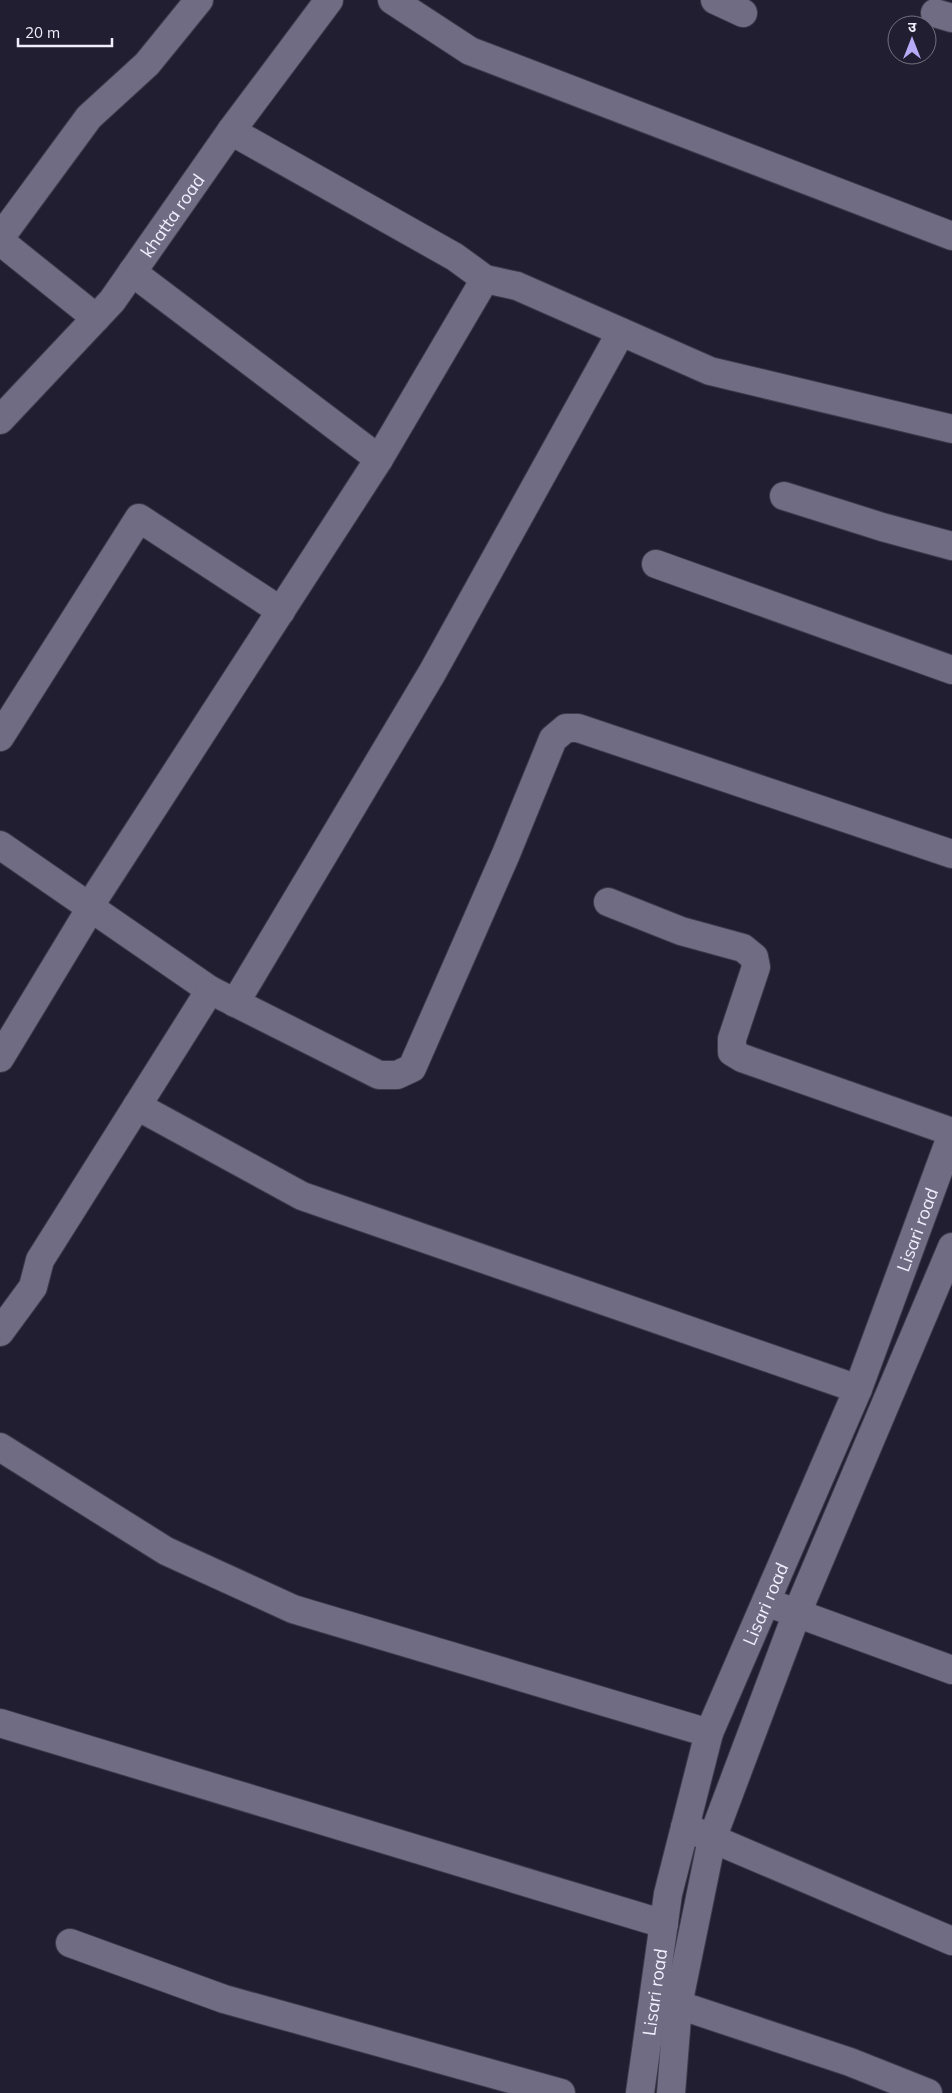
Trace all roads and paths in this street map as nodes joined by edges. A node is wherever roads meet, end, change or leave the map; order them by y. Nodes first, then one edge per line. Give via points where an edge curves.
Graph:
1 (199, 0) edge
2 (329, 0) edge
3 (392, 0) edge
4 (715, 0) edge
5 (742, 13) dead end
6 (231, 131) junction
7 (952, 236) edge
8 (0, 240) edge
9 (132, 272) junction
10 (484, 279) junction
11 (96, 318) junction
12 (621, 332) junction
13 (0, 420) edge
14 (952, 429) edge
15 (379, 459) junction
16 (784, 496) dead end
17 (952, 546) edge
18 (656, 564) dead end
19 (281, 611) junction
20 (952, 670) edge
21 (0, 737) edge
22 (0, 846) edge
23 (952, 854) edge
24 (608, 902) dead end
25 (89, 907) junction
26 (210, 990) junction
27 (235, 1003) junction
28 (0, 1058) edge
29 (137, 1106) junction
30 (952, 1133) edge
31 (945, 1174) edge
32 (952, 1247) edge
33 (0, 1332) edge
34 (858, 1389) junction
35 (0, 1447) edge
36 (766, 1602) junction
37 (797, 1613) junction
38 (952, 1670) edge
39 (0, 1723) edge
40 (709, 1733) junction
41 (685, 1827) junction
42 (712, 1839) junction
43 (664, 1924) junction
44 (952, 1941) edge
45 (70, 1943) dead end
46 (666, 2001) junction
47 (561, 2093) edge
48 (640, 2093) edge
49 (671, 2093) edge
50 (928, 2093) edge

1 - 8 street via 147,64 89,117
2 - 6 street, khatta road
3 - 7 street via 470,51
4 - 5 street
6 - 9 street, khatta road
6 - 10 street via 455,257
8 - 11 street
9 - 11 street, khatta road
9 - 15 street
10 - 12 street via 517,286
10 - 15 street
11 - 13 street, khatta road
12 - 14 street via 710,372
12 - 27 street via 432,673
15 - 19 street
16 - 17 street via 882,528
18 - 20 street
19 - 21 street via 139,518
19 - 25 street
22 - 25 street
23 - 27 street via 578,728 566,728 553,739 412,1068 397,1075 379,1075
24 - 30 street via 681,930 742,948 754,956 756,968 732,1039 732,1052
25 - 26 street
25 - 28 street
26 - 27 street
26 - 29 street
29 - 33 street via 40,1260 33,1287
29 - 34 street via 302,1196
30 - 31 street, Lisari road
31 - 34 street, Lisari road
32 - 37 street, Lisari road
34 - 36 street, Lisari road
35 - 40 street via 166,1550 293,1609
36 - 37 street
36 - 40 street, Lisari road
37 - 38 street
37 - 42 street, Lisari road
39 - 43 street
40 - 41 street, Lisari road
41 - 42 street
41 - 43 street, Lisari road
42 - 44 street
42 - 46 street, Lisari road
43 - 46 street, Lisari road
45 - 47 street via 224,1999
46 - 48 street, Lisari road
46 - 49 street, Lisari road
46 - 50 street via 850,2062

